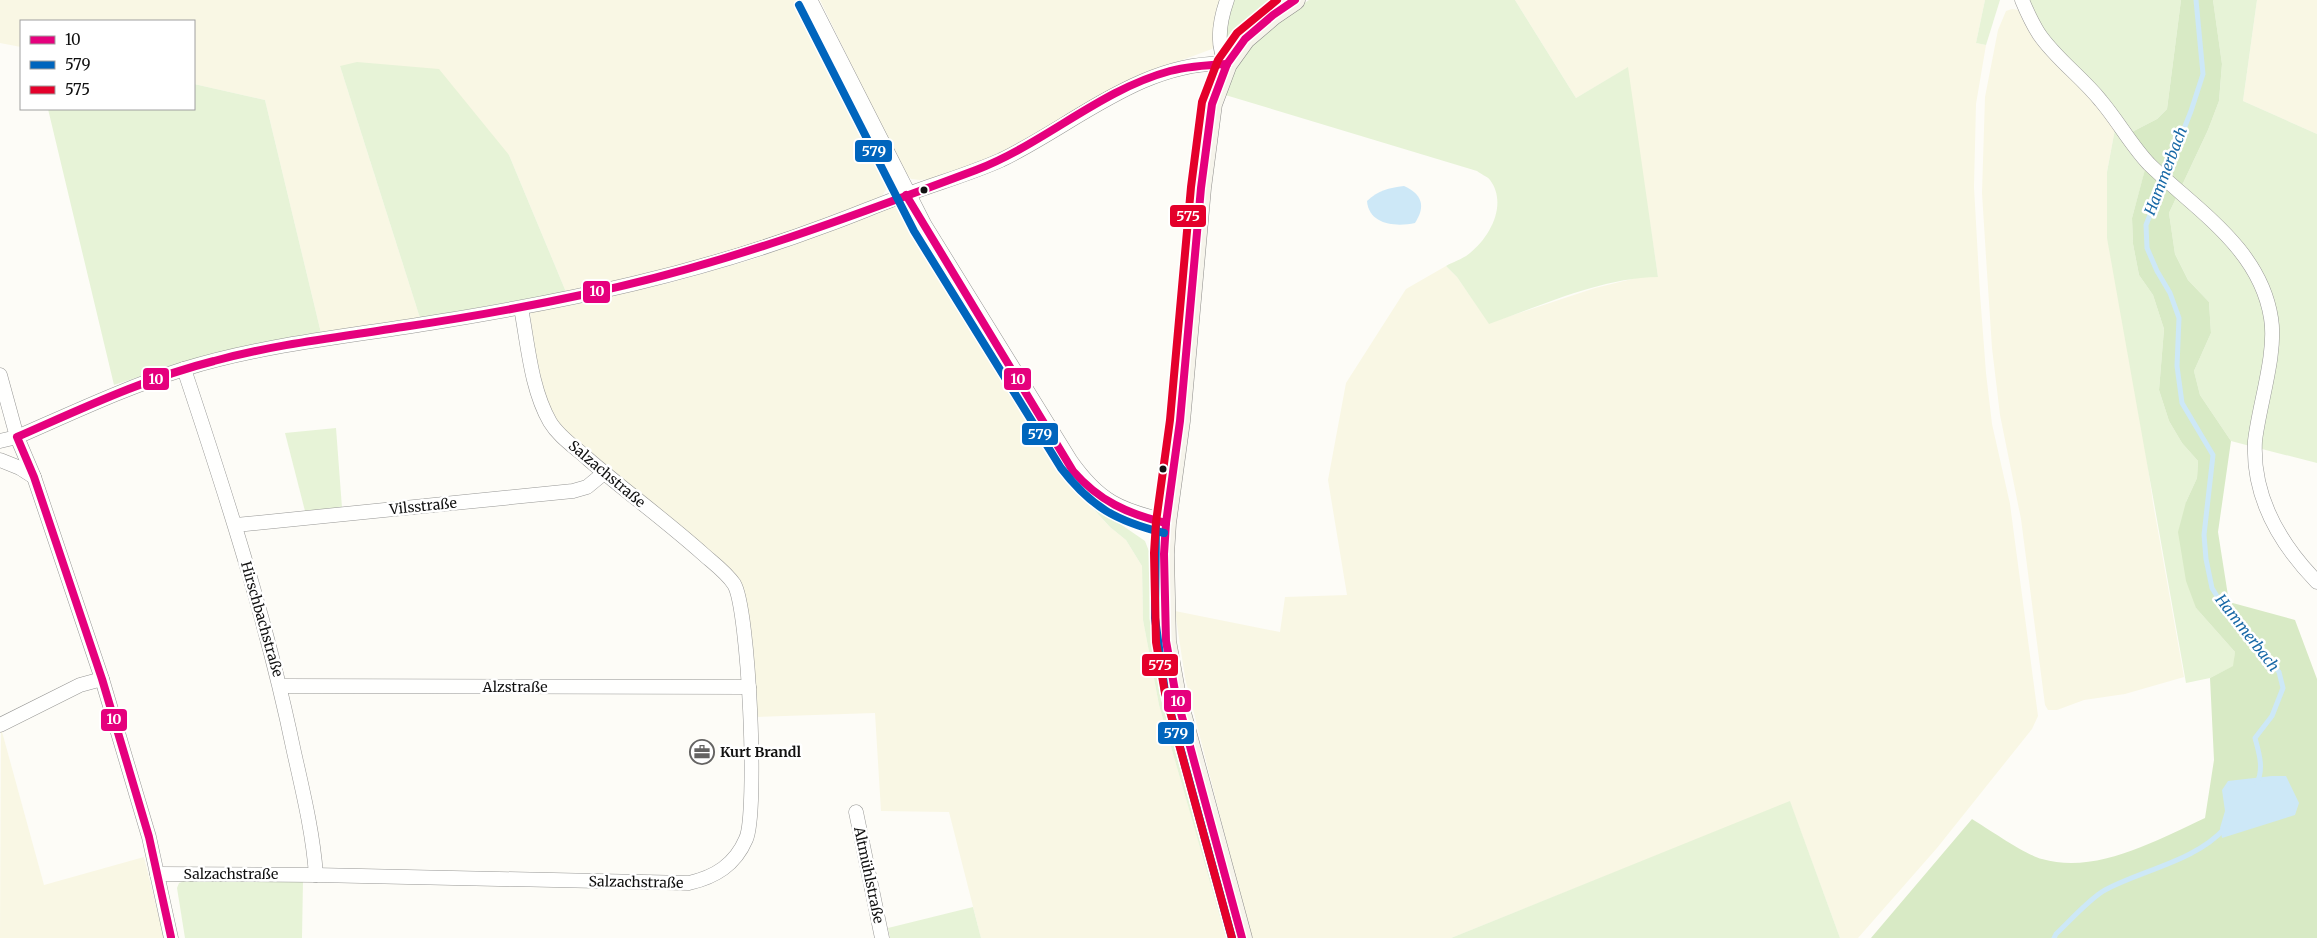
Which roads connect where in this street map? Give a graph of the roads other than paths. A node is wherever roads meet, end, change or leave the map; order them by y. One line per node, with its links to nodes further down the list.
1 (808, 0): 6 (street)
2 (1227, 0): 5 (street)
3 (1295, 0): 5 (main road)
4 (2022, 0): 17 (street)
5 (1228, 64): 6 (street); 15 (main road)
6 (906, 195): 7 (street); 15 (street)
7 (521, 308): 8 (street); 13 (street, Salzachstraße)
8 (184, 369): 10 (street); 16 (street, Hirschbachstraße)
9 (0, 375): 10 (street)
10 (17, 437): 11 (street); 14 (street)
11 (0, 441)
12 (0, 460): 14 (street)
13 (604, 472): 16 (street, Vilsstraße); 20 (street, Salzachstraße)
14 (34, 477): 18 (street)
15 (1166, 523): 27 (main road)
16 (236, 525): 19 (street, Hirschbachstraße)
17 (2317, 582)
18 (102, 679): 21 (street); 23 (street)
19 (280, 686): 20 (street, Alzstraße); 24 (street, Hirschbachstraße)
20 (749, 687): 24 (street, Salzachstraße)
21 (0, 725)
22 (856, 812): 26 (street, Altmühlstraße)
23 (157, 874): 24 (street, Salzachstraße); 25 (street)
24 (316, 875)
25 (171, 938)
26 (882, 938)
27 (1242, 938)

